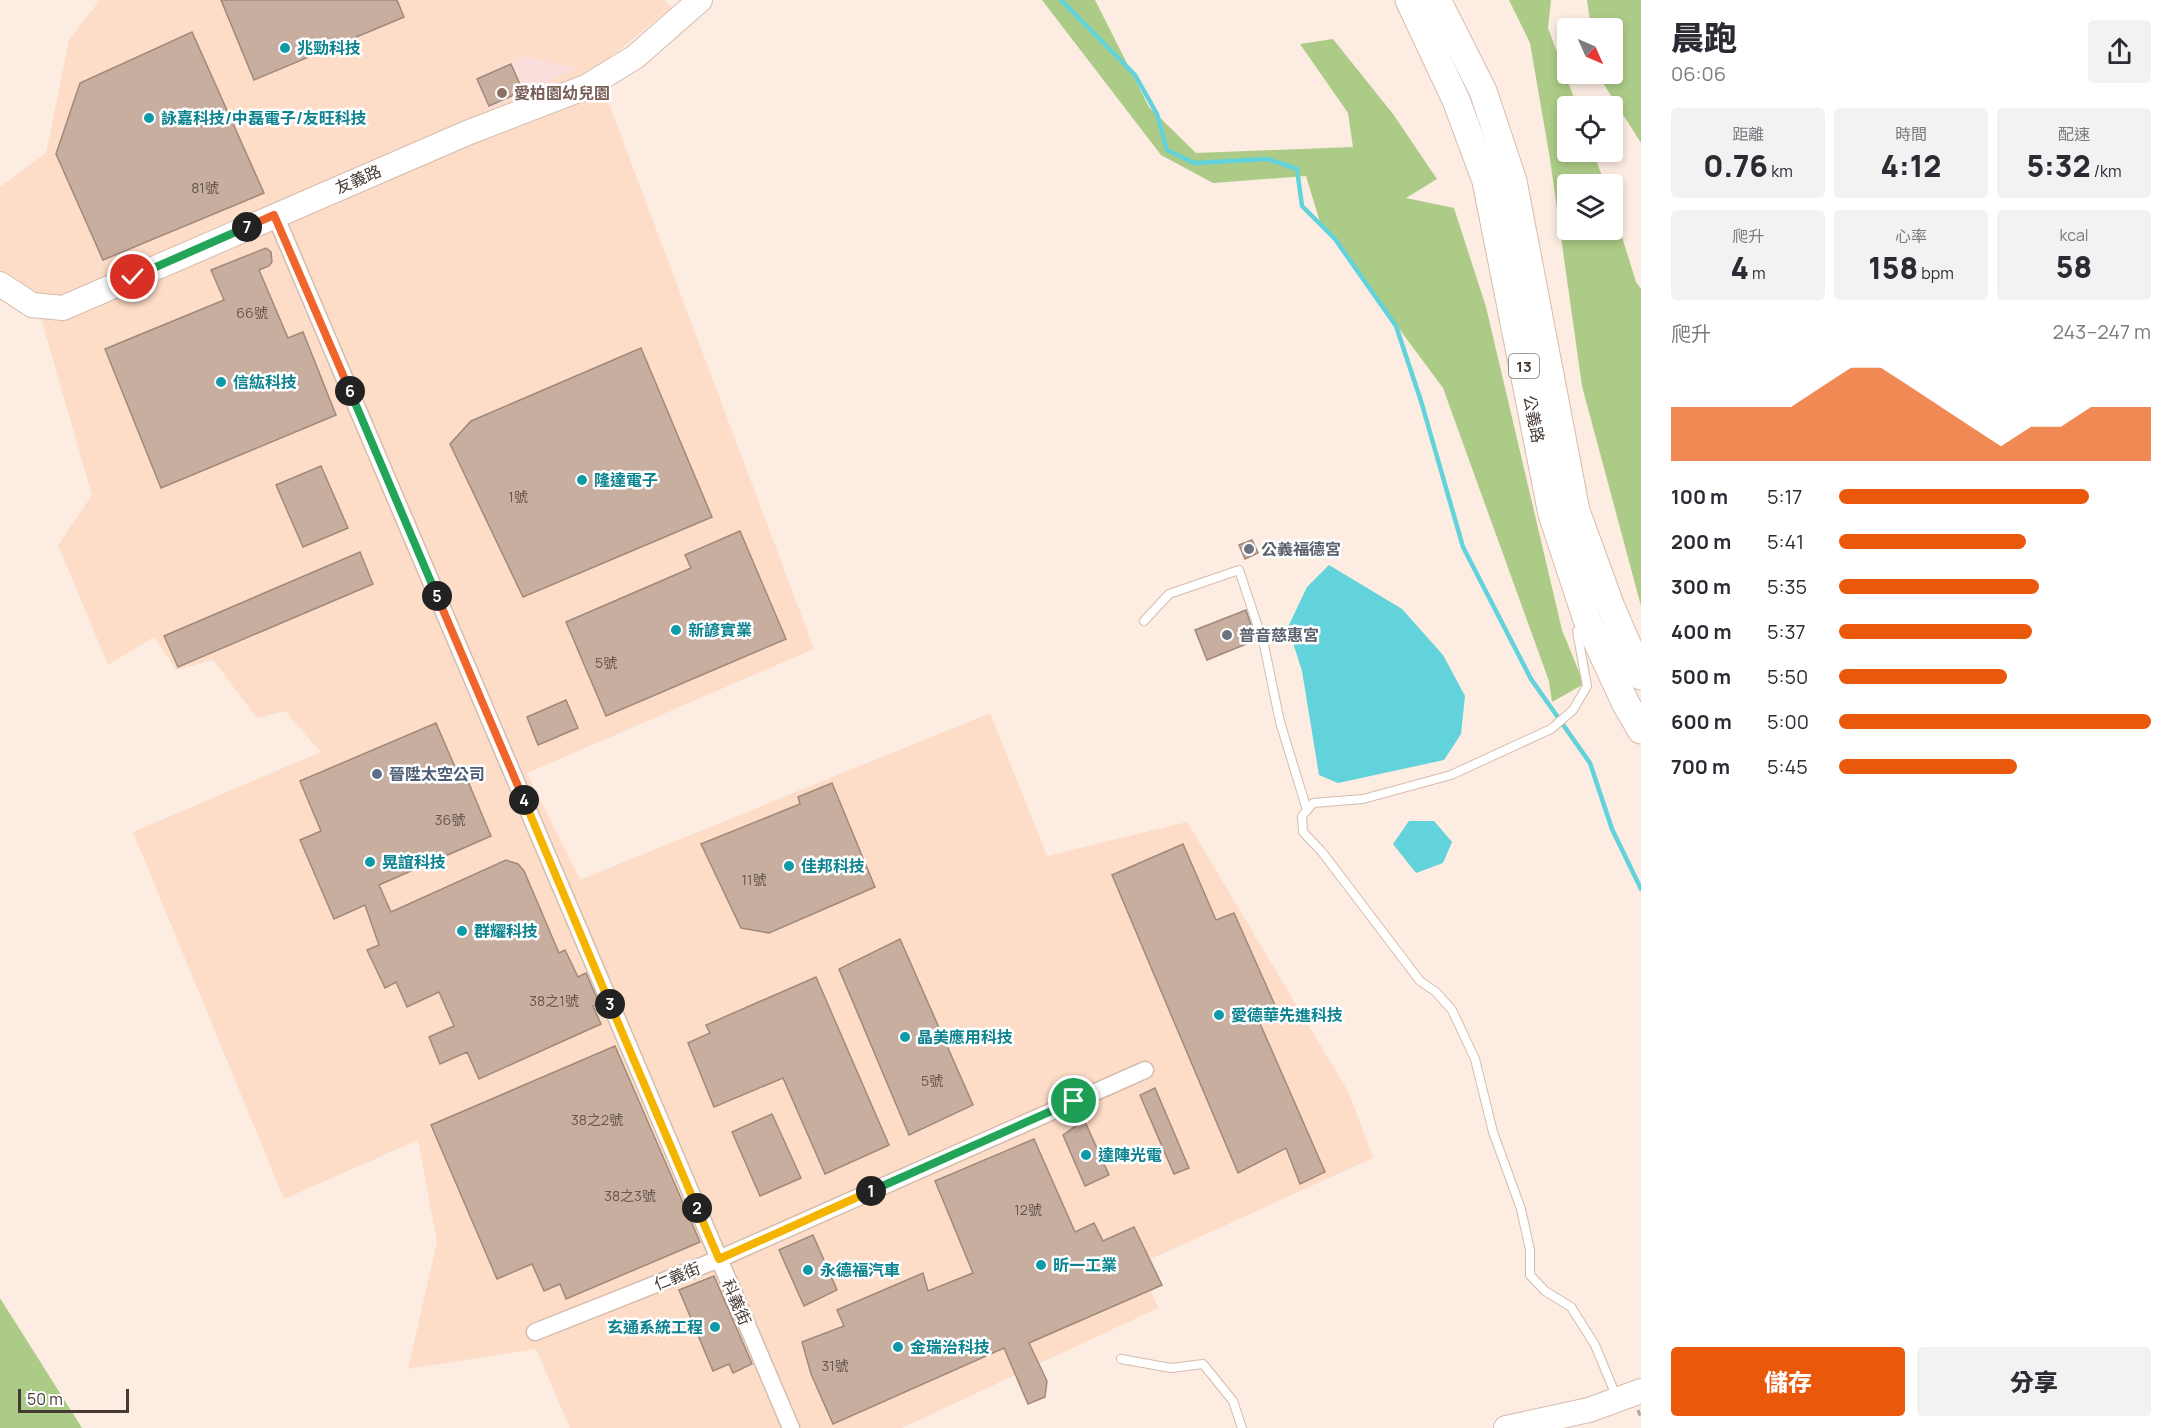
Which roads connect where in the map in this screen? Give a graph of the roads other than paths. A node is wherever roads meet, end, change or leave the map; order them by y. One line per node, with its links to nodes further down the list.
1 (700, 0): 6 (street, 友義路)
2 (1408, 0): 4 (main road, 公義路 / 13)
3 (1437, 0): 5 (main road, 公義路 / 13)
4 (1486, 181): 5 (main road); 8 (main road, 公義路 / 13)
5 (1513, 181): 8 (main road, 公義路 / 13)
6 (274, 215): 7 (street, 友義路); 14 (street, 科義街)
7 (0, 284)
8 (1599, 614): 10 (main road, 公義路 / 13); 11 (main road, 公義路 / 13); 12 (lane)
9 (1144, 621): 12 (lane)
10 (1641, 676)
11 (1641, 730)
12 (1307, 810): 18 (lane)
13 (1145, 1070): 14 (street, 仁義街)
14 (719, 1259): 15 (street, 仁義街); 19 (street, 科義街)
15 (535, 1332)
16 (1121, 1359): 20 (lane)
17 (1641, 1391): 18 (street)
18 (1618, 1400): 21 (street)
19 (791, 1428)
20 (1242, 1428)
21 (1506, 1428)

